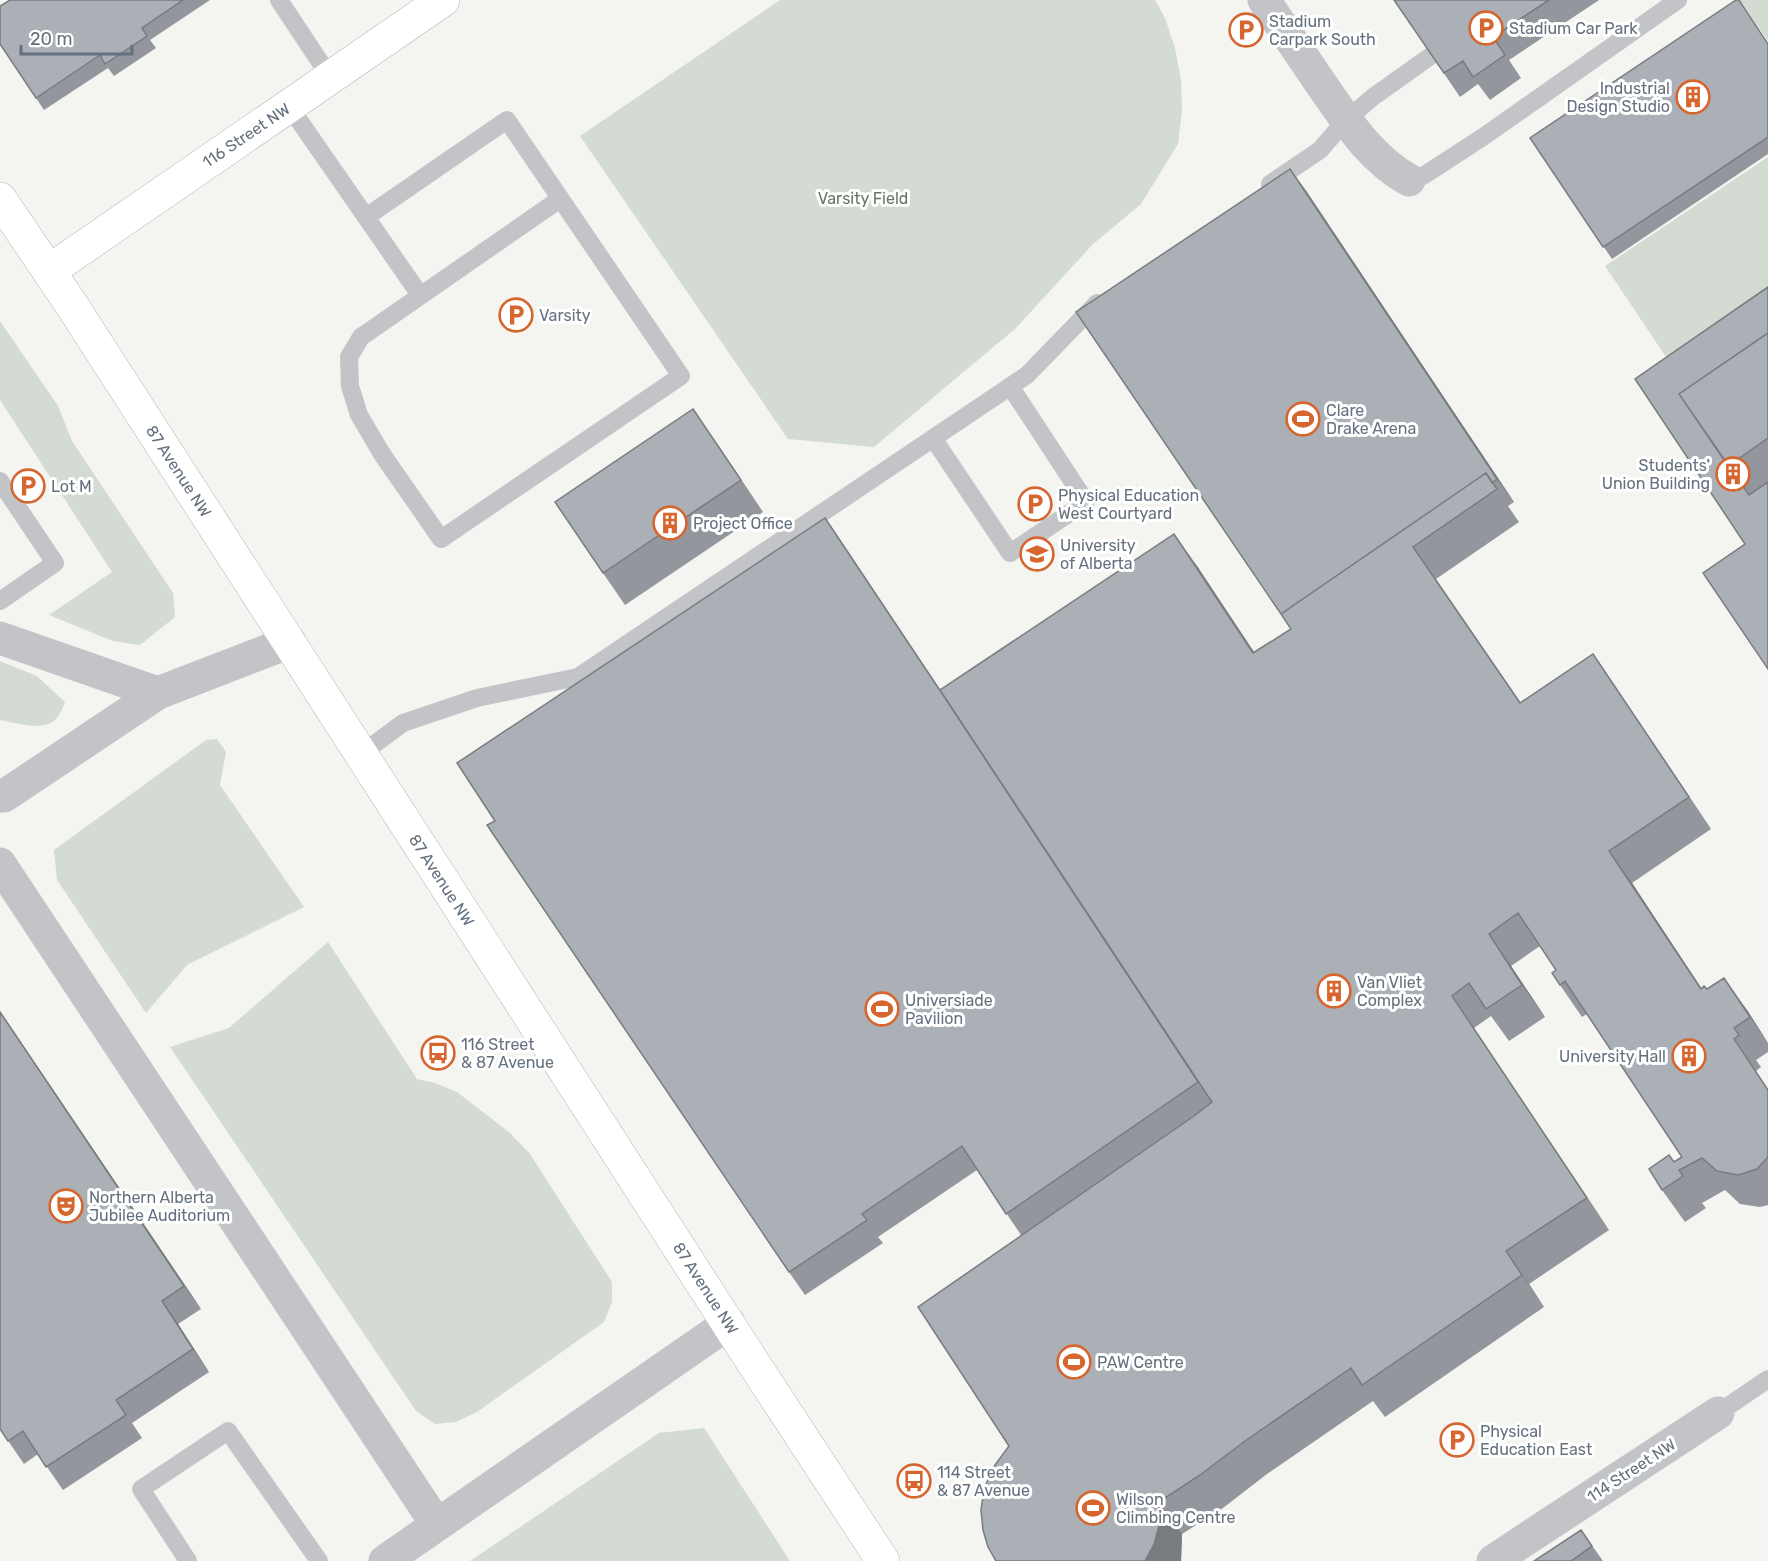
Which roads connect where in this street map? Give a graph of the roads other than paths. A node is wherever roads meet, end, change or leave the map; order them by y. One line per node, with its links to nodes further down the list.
1 (279, 0): 6 (lane)
2 (443, 0): 6 (main road, 116 Street NW)
3 (1264, 0): 8 (street)
4 (1678, 0): 9 (lane)
5 (1432, 55): 8 (lane)
6 (330, 78): 7 (main road, 116 Street NW)
7 (289, 106): 13 (lane); 14 (main road, 116 Street NW)
8 (1346, 120): 9 (street); 10 (lane)
9 (1409, 180)
10 (1253, 196)
11 (0, 199): 14 (main road, 87 Avenue NW)
12 (560, 199): 13 (lane); 16 (lane); 16 (lane)
13 (366, 217): 16 (lane)
14 (49, 271): 22 (main road, 87 Avenue NW)
15 (1109, 293): 17 (lane)
16 (420, 294)
17 (1010, 386): 18 (lane); 18 (lane)
18 (933, 438): 24 (lane)
19 (0, 481): 20 (lane)
20 (0, 602)
21 (0, 638): 23 (street)
22 (290, 642): 23 (street); 24 (main road, 87 Avenue NW)
23 (158, 693): 25 (street)
24 (361, 754): 27 (main road, 87 Avenue NW)
25 (0, 796)
26 (0, 864): 30 (street)
27 (729, 1323): 30 (street); 34 (main road, 87 Avenue NW)
28 (1768, 1379): 29 (lane, 114 Street NW)
29 (1718, 1413): 35 (street, 114 Street NW)
30 (437, 1525): 33 (street)
31 (188, 1561): 32 (lane)
32 (319, 1561)
33 (385, 1561)
34 (883, 1561)
35 (1493, 1561)

